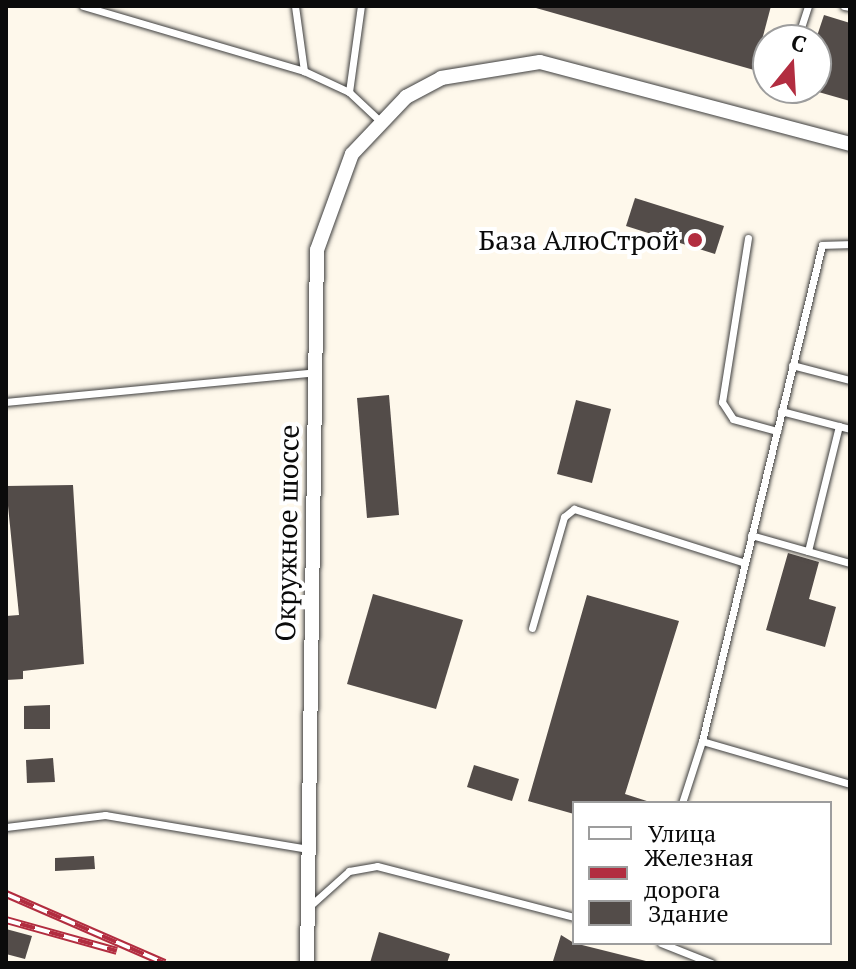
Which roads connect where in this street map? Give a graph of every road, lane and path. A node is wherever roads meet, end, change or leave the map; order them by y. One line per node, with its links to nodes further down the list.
1 (83, 6): 4 (lane)
2 (295, 6): 4 (lane)
3 (361, 6): 5 (lane)
4 (304, 71): 5 (lane)
5 (349, 92): 6 (lane)
6 (380, 121): 7 (street, Окружное шоссе); 11 (street, Окружное шоссе)
7 (850, 144)
8 (748, 238): 17 (lane)
9 (850, 244): 10 (lane)
10 (792, 365): 12 (lane); 14 (lane)
11 (315, 372): 13 (lane); 27 (street, Окружное шоссе)
12 (850, 380)
13 (6, 402)
14 (781, 411): 15 (lane); 17 (lane)
15 (839, 426): 16 (lane); 19 (lane)
16 (850, 429)
17 (777, 431): 18 (lane)
18 (751, 535): 19 (lane); 20 (lane)
19 (808, 551): 21 (lane)
20 (745, 563): 22 (lane); 23 (lane)
21 (850, 563)
22 (532, 628)
23 (702, 741): 24 (lane); 25 (lane)
24 (850, 784)
25 (683, 801)
26 (6, 827): 27 (lane)
27 (310, 850): 28 (street, Окружное шоссе)
28 (310, 906): 29 (lane); 31 (street, Окружное шоссе)
29 (572, 916)
30 (666, 945): 32 (lane)
31 (307, 963)
32 (711, 963)

